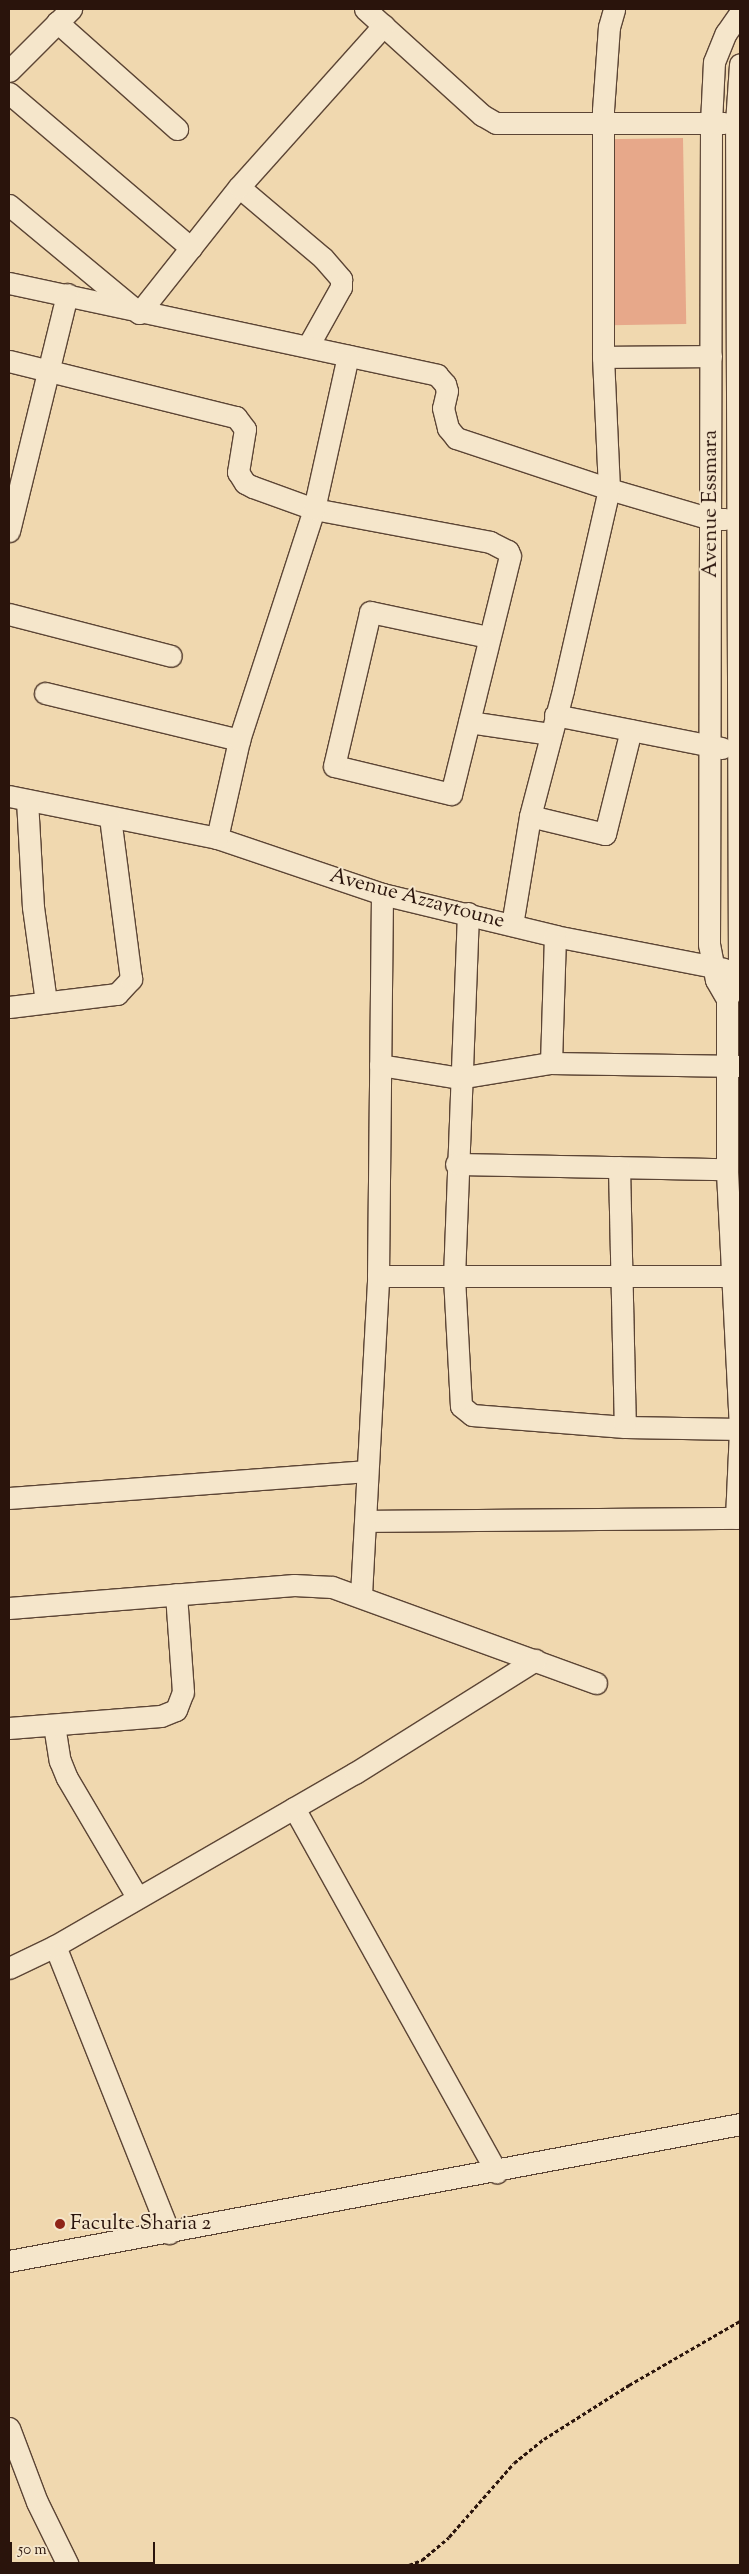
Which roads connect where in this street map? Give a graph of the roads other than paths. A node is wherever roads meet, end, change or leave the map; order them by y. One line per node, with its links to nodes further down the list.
1 (366, 9): 5 (street)
2 (614, 9): 9 (street)
3 (740, 12): 10 (street, Avenue Essmara)
4 (64, 15): 7 (street); 12 (street)
5 (384, 25): 9 (street); 13 (street)
6 (740, 64): 11 (street, Avenue Essmara)
7 (9, 71)
8 (9, 93): 16 (street)
9 (603, 123): 10 (street); 24 (street)
10 (711, 123): 11 (street); 23 (street, Avenue Essmara)
11 (736, 123): 14 (street, Avenue Essmara)
12 (177, 129)
13 (239, 187): 16 (street); 21 (street)
14 (739, 190): 19 (street, Avenue Essmara)
15 (9, 205): 20 (street)
16 (191, 248): 20 (street)
17 (9, 283): 18 (street)
18 (67, 294): 20 (street); 26 (street)
19 (739, 303): 27 (street, Avenue Essmara)
20 (138, 313): 21 (street)
21 (308, 346): 22 (street)
22 (348, 356): 28 (street); 29 (street)
23 (711, 356): 24 (street); 30 (street, Avenue Essmara)
24 (603, 357): 28 (street)
25 (9, 361): 26 (street)
26 (49, 373): 29 (street); 32 (street)
27 (740, 410): 31 (street, Avenue Essmara)
28 (609, 489): 30 (street); 39 (street)
29 (314, 509): 34 (street); 41 (street)
30 (711, 519): 31 (street); 42 (street, Avenue Essmara)
31 (740, 519): 35 (street, Avenue Essmara)
32 (9, 531)
33 (9, 614): 36 (street)
34 (488, 637): 38 (street); 38 (street)
35 (740, 641): 43 (street, Avenue Essmara)
36 (171, 656)
37 (46, 693): 41 (street)
38 (468, 722): 39 (street)
39 (552, 725): 40 (street); 45 (street)
40 (632, 730): 42 (street); 45 (street)
41 (239, 740): 47 (street)
42 (710, 746): 43 (street); 53 (street, Avenue Essmara)
43 (738, 751): 48 (street, Avenue Essmara)
44 (18, 798): 46 (street, Avenue Azzaytoune); 56 (street)
45 (530, 816): 51 (street)
46 (110, 817): 47 (street, Avenue Azzaytoune); 56 (street)
47 (217, 838): 49 (street, Avenue Azzaytoune)
48 (739, 855): 54 (street, Avenue Essmara)
49 (382, 894): 50 (street, Avenue Azzaytoune); 59 (street)
50 (468, 912): 51 (street, Avenue Azzaytoune); 61 (street)
51 (512, 925): 52 (street, Avenue Azzaytoune)
52 (555, 936): 53 (street, Avenue Azzaytoune); 58 (street)
53 (712, 967): 54 (street, Avenue Azzaytoune); 55 (street, Avenue Essmara)
54 (739, 971): 55 (street, Avenue Essmara)
55 (727, 999): 60 (street, Avenue Essmara)
56 (46, 1002): 57 (street)
57 (9, 1007)
58 (551, 1063): 60 (street); 61 (street)
59 (380, 1065): 61 (street); 65 (street)
60 (734, 1066): 64 (street, Avenue Essmara)
61 (459, 1078): 62 (street)
62 (456, 1164): 63 (street); 67 (street)
63 (619, 1167): 64 (street); 68 (street)
64 (726, 1169): 66 (street, Avenue Essmara)
65 (378, 1276): 67 (street); 71 (street)
66 (736, 1276): 68 (street); 70 (street, Avenue Essmara)
67 (454, 1277): 68 (street); 69 (street)
68 (621, 1278): 69 (street)
69 (625, 1427): 70 (street)
70 (740, 1429): 73 (street, Avenue Essmara)
71 (368, 1471): 72 (street); 74 (street)
72 (9, 1498)
73 (738, 1518): 74 (street)
74 (366, 1521): 76 (street)
75 (176, 1594): 76 (street); 77 (street); 80 (street)
76 (361, 1595): 78 (street)
77 (9, 1608)
78 (536, 1660): 79 (street); 82 (street)
79 (596, 1683)
80 (54, 1724): 81 (street); 83 (street)
81 (9, 1728)
82 (294, 1808): 83 (street); 87 (street)
83 (136, 1897): 84 (street)
84 (55, 1946): 85 (street); 88 (street)
85 (9, 1968)
86 (740, 2124): 87 (street)
87 (497, 2172): 88 (street)
88 (169, 2232): 89 (street)
89 (9, 2261)
90 (9, 2428): 91 (street)
91 (68, 2565)

